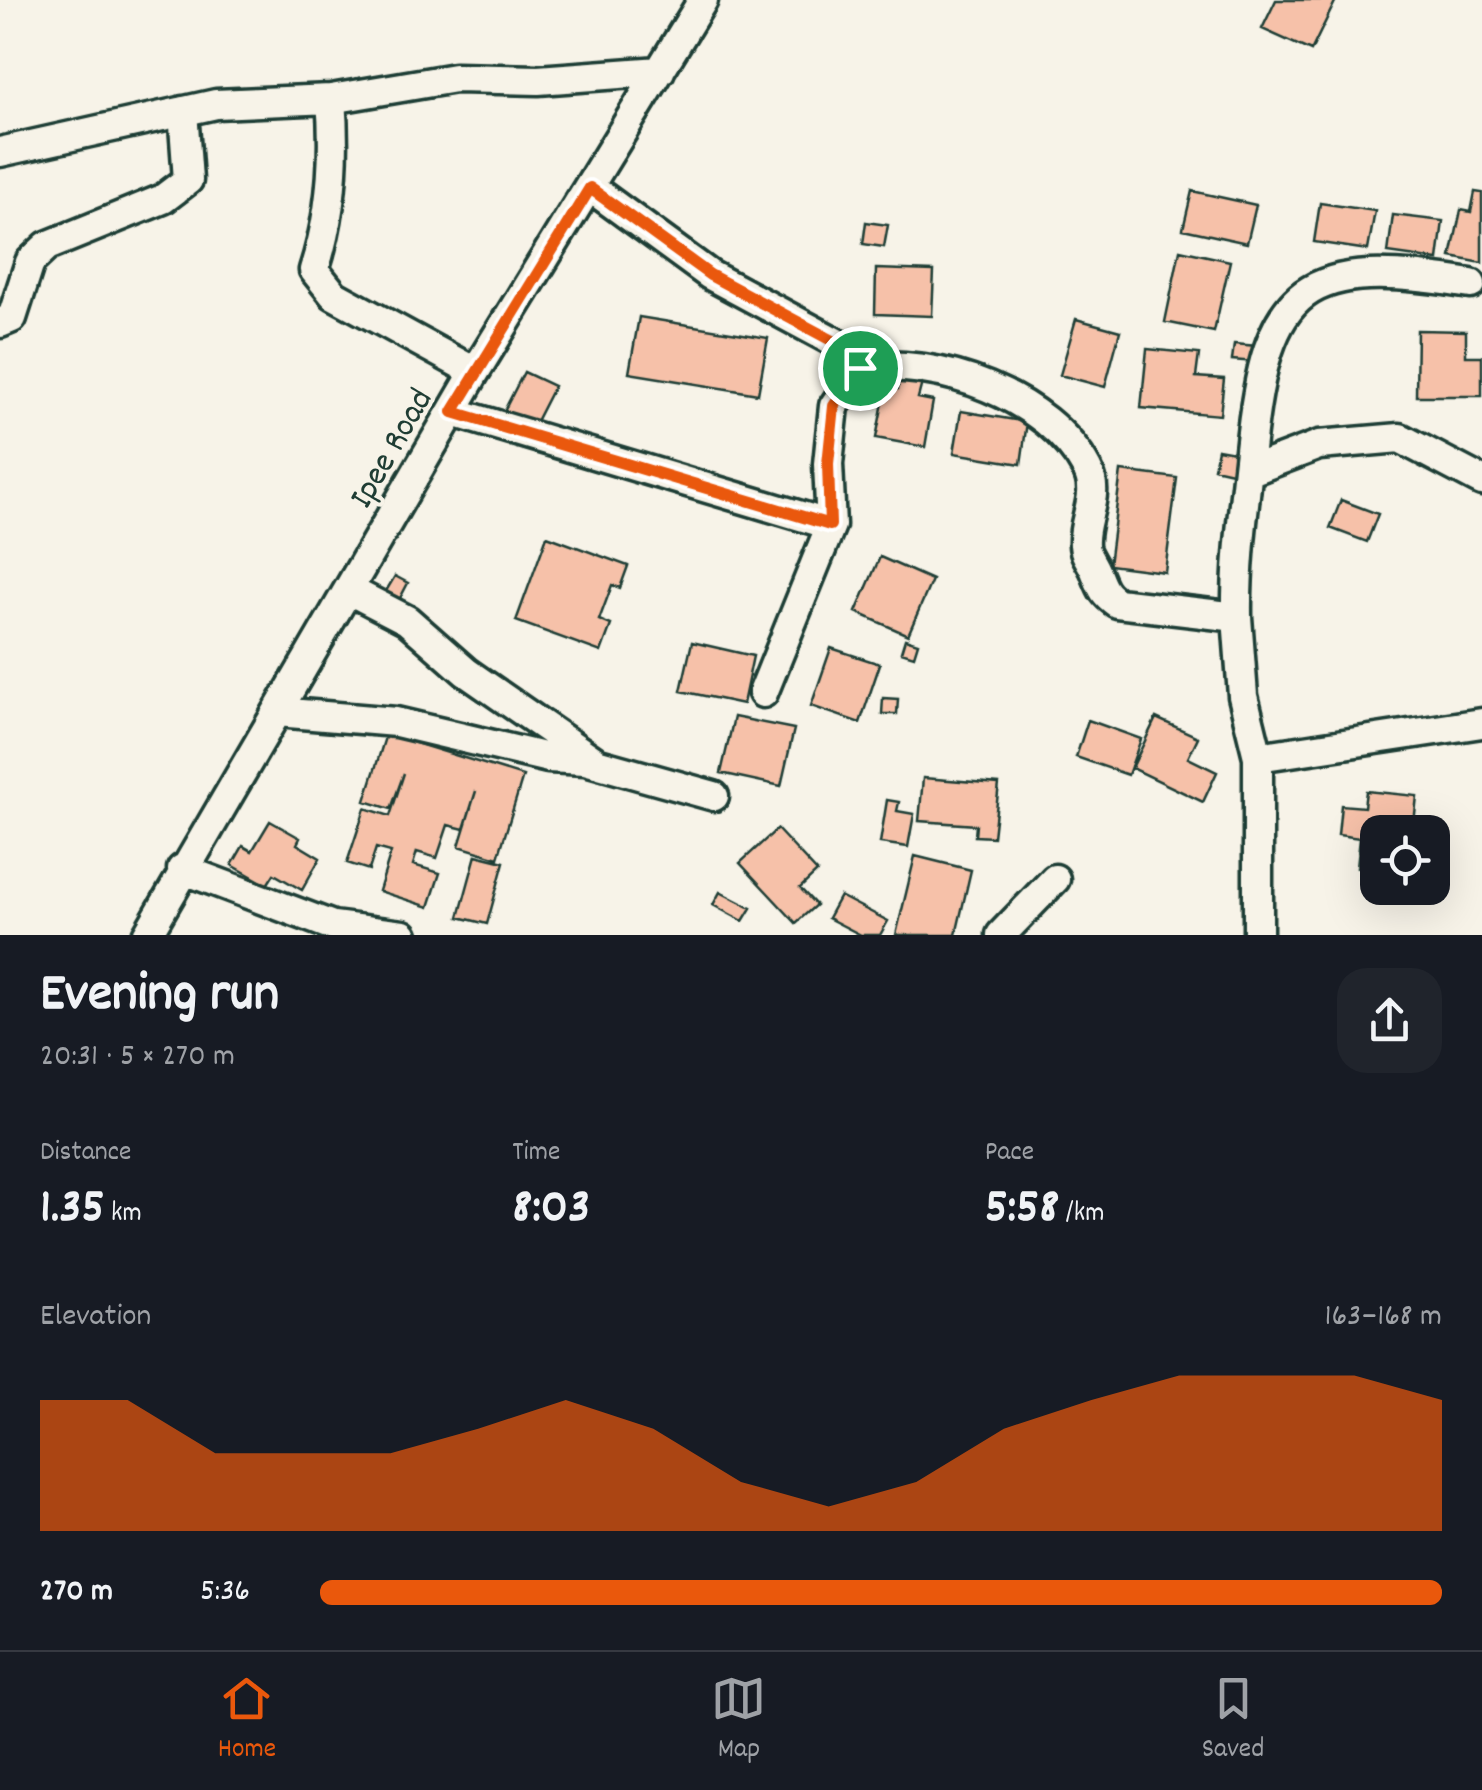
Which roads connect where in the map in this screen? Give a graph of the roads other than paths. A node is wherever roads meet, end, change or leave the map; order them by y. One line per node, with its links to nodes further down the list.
1 (703, 0): 2 (street, Ipee Road)
2 (660, 71): 3 (street); 6 (street, Ipee Road)
3 (331, 99): 4 (street); 10 (street)
4 (183, 111): 5 (street); 8 (street)
5 (0, 152)
6 (590, 188): 9 (street); 10 (street, Ipee Road)
7 (1470, 284): 12 (street)
8 (0, 323)
9 (860, 368): 14 (street); 16 (street)
10 (475, 372): 11 (street, Ipee Road)
11 (453, 412): 14 (street); 15 (street, Ipee Road)
12 (1248, 472): 13 (street); 16 (street)
13 (1482, 481)
14 (830, 525): 17 (street)
15 (349, 590): 18 (street, Ipee Road); 21 (street)
16 (1237, 617): 20 (street)
17 (763, 693)
18 (277, 712): 21 (street); 23 (street, Ipee Road)
19 (1482, 723): 20 (street)
20 (1258, 758): 28 (street)
21 (597, 763): 22 (street)
22 (714, 796)
23 (182, 870): 25 (street, Ipee Road); 26 (street)
24 (1055, 879): 27 (street)
25 (147, 935)
26 (402, 935)
27 (1002, 935)
28 (1258, 935)

